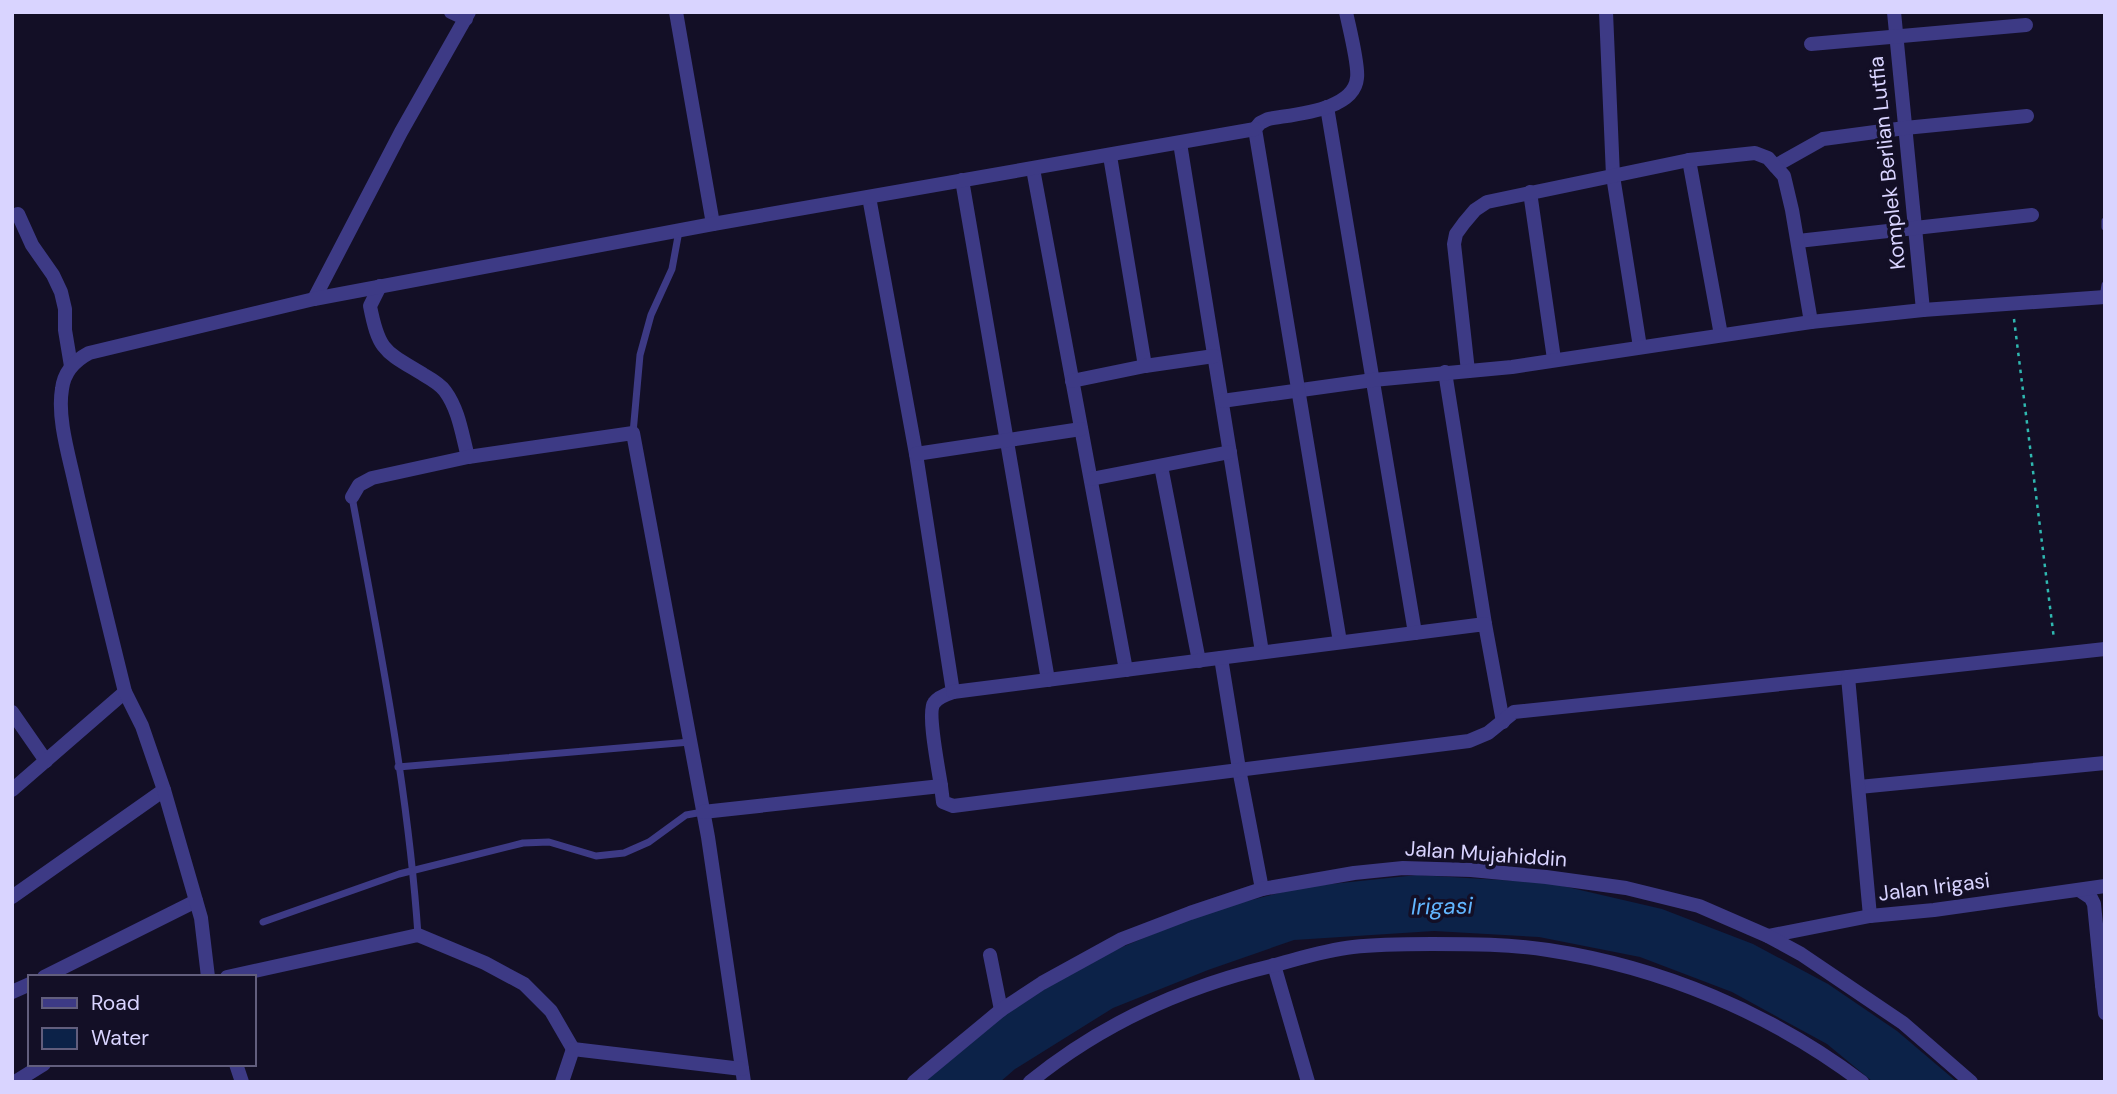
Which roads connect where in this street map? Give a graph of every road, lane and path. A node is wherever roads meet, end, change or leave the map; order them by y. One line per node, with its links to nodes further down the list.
1 (451, 12): 6 (street)
2 (677, 12): 26 (street)
3 (1346, 12): 10 (street)
4 (1605, 12): 19 (street)
5 (1894, 12): 8 (street, Komplek Berlian Lutfia)
6 (468, 16): 33 (street)
7 (2026, 25): 8 (street)
8 (1896, 36): 9 (street); 12 (street, Komplek Berlian Lutfia)
9 (1811, 44)
10 (1327, 107): 13 (street); 45 (street)
11 (2026, 116): 12 (street)
12 (1905, 128): 17 (street); 28 (street, Komplek Berlian Lutfia)
13 (1255, 130): 14 (street); 47 (street)
14 (1180, 143): 15 (street); 39 (street)
15 (1110, 156): 18 (street); 42 (street)
16 (1689, 160): 17 (street); 19 (street); 37 (street)
17 (1775, 166): 30 (street)
18 (1033, 169): 20 (street); 46 (street)
19 (1613, 176): 21 (street); 38 (street)
20 (962, 180): 22 (street); 51 (street)
21 (1530, 192): 40 (street); 43 (street)
22 (869, 197): 26 (street); 53 (street)
23 (18, 214): 41 (street)
24 (2032, 215): 28 (street)
25 (2105, 221): 27 (lane)
26 (713, 224): 29 (street)
27 (2105, 227)
28 (1914, 228): 30 (street); 35 (street, Komplek Berlian Lutfia)
29 (680, 230): 31 (street); 50 (lane)
30 (1798, 240): 36 (street)
31 (380, 286): 33 (street); 54 (street)
32 (2104, 293): 34 (street)
33 (314, 299): 41 (street)
34 (2012, 302): 35 (street); 63 (path)
35 (1923, 310): 36 (street)
36 (1811, 322): 37 (street)
37 (1721, 335): 38 (street)
38 (1640, 347): 40 (street)
39 (1214, 356): 42 (street); 48 (street)
40 (1554, 359): 43 (street)
41 (71, 366): 70 (street)
42 (1145, 366): 46 (street)
43 (1468, 371): 44 (street)
44 (1445, 372): 45 (street); 58 (street)
45 (1373, 380): 47 (street); 59 (street)
46 (1072, 381): 49 (street)
47 (1298, 391): 48 (street); 60 (street)
48 (1222, 401): 52 (street)
49 (1081, 429): 51 (street); 56 (street)
50 (633, 433): 54 (street); 73 (street)
51 (1007, 441): 53 (street); 68 (street)
52 (1230, 452): 55 (street); 62 (street)
53 (916, 454): 69 (street)
54 (468, 457): 57 (street)
55 (1161, 466): 56 (street); 65 (street)
56 (1091, 479): 66 (street)
57 (352, 497): 76 (lane)
58 (1485, 624): 59 (street); 72 (street)
59 (1415, 633): 60 (street)
60 (1340, 642): 62 (street)
61 (2105, 649): 63 (street)
62 (1262, 652): 64 (street)
63 (2056, 654): 67 (street)
64 (1221, 658): 65 (street); 77 (street)
65 (1199, 660): 66 (street)
66 (1126, 670): 68 (street)
67 (1848, 677): 72 (street); 79 (street)
68 (1048, 680): 69 (street)
69 (953, 691): 78 (street)
70 (125, 692): 74 (street); 81 (street)
71 (12, 712): 74 (street)
72 (1503, 722): 77 (street)
73 (690, 742): 76 (lane); 82 (street)
74 (46, 761): 80 (street)
75 (2105, 763): 79 (street)
76 (398, 767): 83 (lane)
77 (1239, 769): 78 (street); 85 (street)
78 (941, 786): 82 (street)
79 (1859, 787): 89 (street)
80 (12, 790)
81 (164, 790): 87 (street); 88 (street)
82 (703, 811): 83 (lane); 103 (street)
83 (413, 870): 90 (lane); 91 (lane)
84 (2105, 886): 86 (street, Jalan Irigasi)
85 (1262, 888): 92 (street, Jalan Mujahiddin); 99 (street, Jalan Mujahiddin)
86 (2079, 890): 89 (street, Jalan Irigasi); 98 (street)
87 (12, 897)
88 (196, 901): 95 (street); 96 (street)
89 (1870, 916): 92 (street, Jalan Irigasi)
90 (263, 922)
91 (418, 935): 97 (street); 101 (street)
92 (1768, 936): 110 (street, Jalan Mujahiddin)
93 (990, 955): 99 (street)
94 (1274, 965): 107 (street); 108 (street); 109 (street)
95 (48, 975)
96 (208, 975)
97 (237, 975)
98 (2103, 985): 100 (street)
99 (1001, 1010): 106 (street, Jalan Mujahiddin)
100 (2105, 1013)
101 (573, 1049): 103 (street); 105 (street)
102 (41, 1066): 104 (street)
103 (743, 1075)
104 (15, 1082)
105 (562, 1082)
106 (914, 1082)
107 (1030, 1082)
108 (1308, 1082)
109 (1862, 1082)
110 (1971, 1082)

